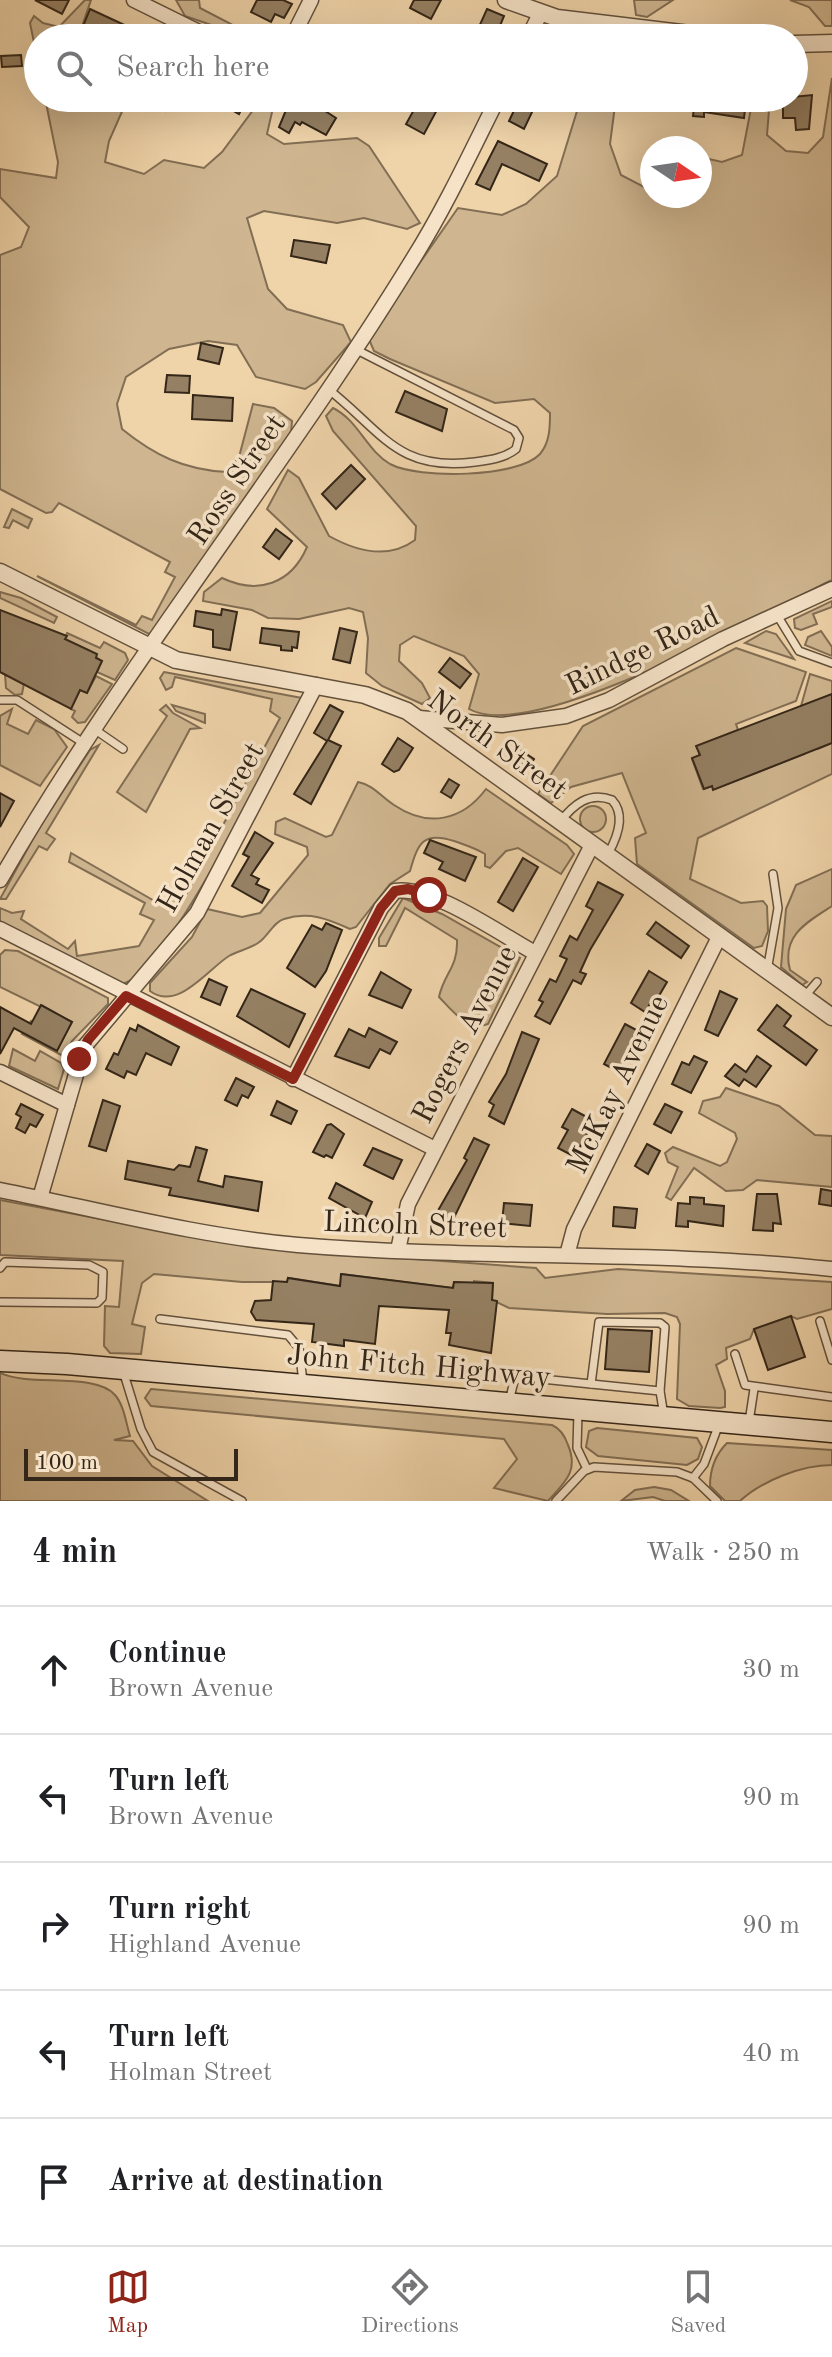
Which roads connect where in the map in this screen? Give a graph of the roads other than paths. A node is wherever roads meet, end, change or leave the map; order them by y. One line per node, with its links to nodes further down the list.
1 (134, 0): 5 (street)
2 (311, 0): 6 (street)
3 (506, 0): 4 (street)
4 (540, 14): 7 (street); 8 (street)
5 (183, 24)
6 (299, 24)
7 (535, 24)
8 (616, 24)
9 (832, 43): 10 (street)
10 (808, 44)
11 (491, 112): 12 (street, Ross Street)
12 (355, 349): 13 (street, Ross Street); 13 (lane)
13 (328, 389): 17 (street, Ross Street)
14 (0, 572): 17 (street, North Street)
15 (832, 589): 16 (street, Rindge Road)
16 (776, 613): 18 (lane); 21 (street, Rindge Road)
17 (151, 649): 19 (street, North Street); 22 (street, Ross Street)
18 (832, 663)
19 (316, 685): 21 (street, North Street); 35 (street, Holman Street)
20 (0, 700): 23 (lane)
21 (419, 718): 25 (street, North Street)
22 (94, 729): 23 (street, Ross Street); 24 (lane)
23 (85, 744): 29 (street, Ross Street)
24 (123, 749)
25 (559, 823): 26 (street, North Street); 27 (lane)
26 (591, 847): 27 (street, North Street); 32 (street, Rogers Avenue)
27 (606, 857): 31 (street, North Street)
28 (773, 874): 33 (lane)
29 (0, 880)
30 (0, 929): 35 (street)
31 (719, 937): 33 (street, North Street); 45 (street, McKay Avenue)
32 (535, 953): 39 (street); 41 (street, Rogers Avenue)
33 (767, 971): 36 (street, North Street)
34 (817, 982): 36 (lane)
35 (126, 996): 39 (street); 40 (street, Holman Street)
36 (804, 997): 37 (street, North Street)
37 (832, 1017)
38 (0, 1072): 40 (street)
39 (293, 1079): 41 (street)
40 (67, 1105): 43 (street, Holman Street)
41 (435, 1149): 44 (street, Rogers Avenue)
42 (0, 1190): 43 (street, Lincoln Street)
43 (40, 1198): 44 (street, Lincoln Street)
44 (398, 1250): 45 (street, Lincoln Street)
45 (567, 1255): 47 (street, Lincoln Street)
46 (0, 1268): 48 (lane)
47 (832, 1269)
48 (0, 1302)
49 (160, 1319): 56 (lane)
50 (820, 1321): 52 (lane)
51 (735, 1354): 57 (lane)
52 (832, 1360)
53 (0, 1361): 54 (main road, John Fitch Highway)
54 (123, 1370): 56 (main road, John Fitch Highway); 68 (lane)
55 (591, 1384): 58 (lane); 58 (lane); 60 (lane)
56 (303, 1385): 60 (main road, John Fitch Highway)
57 (754, 1389): 59 (lane); 64 (lane)
58 (660, 1391): 62 (lane)
59 (832, 1397)
60 (509, 1404): 61 (main road, John Fitch Highway)
61 (578, 1410): 62 (main road, John Fitch Highway); 66 (lane)
62 (664, 1418): 63 (main road, John Fitch Highway)
63 (719, 1424): 64 (main road, John Fitch Highway); 67 (lane)
64 (748, 1425): 65 (main road, John Fitch Highway)
65 (832, 1432)
66 (587, 1469): 67 (lane); 69 (lane)
67 (693, 1478): 70 (lane)
68 (242, 1501)
69 (556, 1501)
70 (717, 1501)

